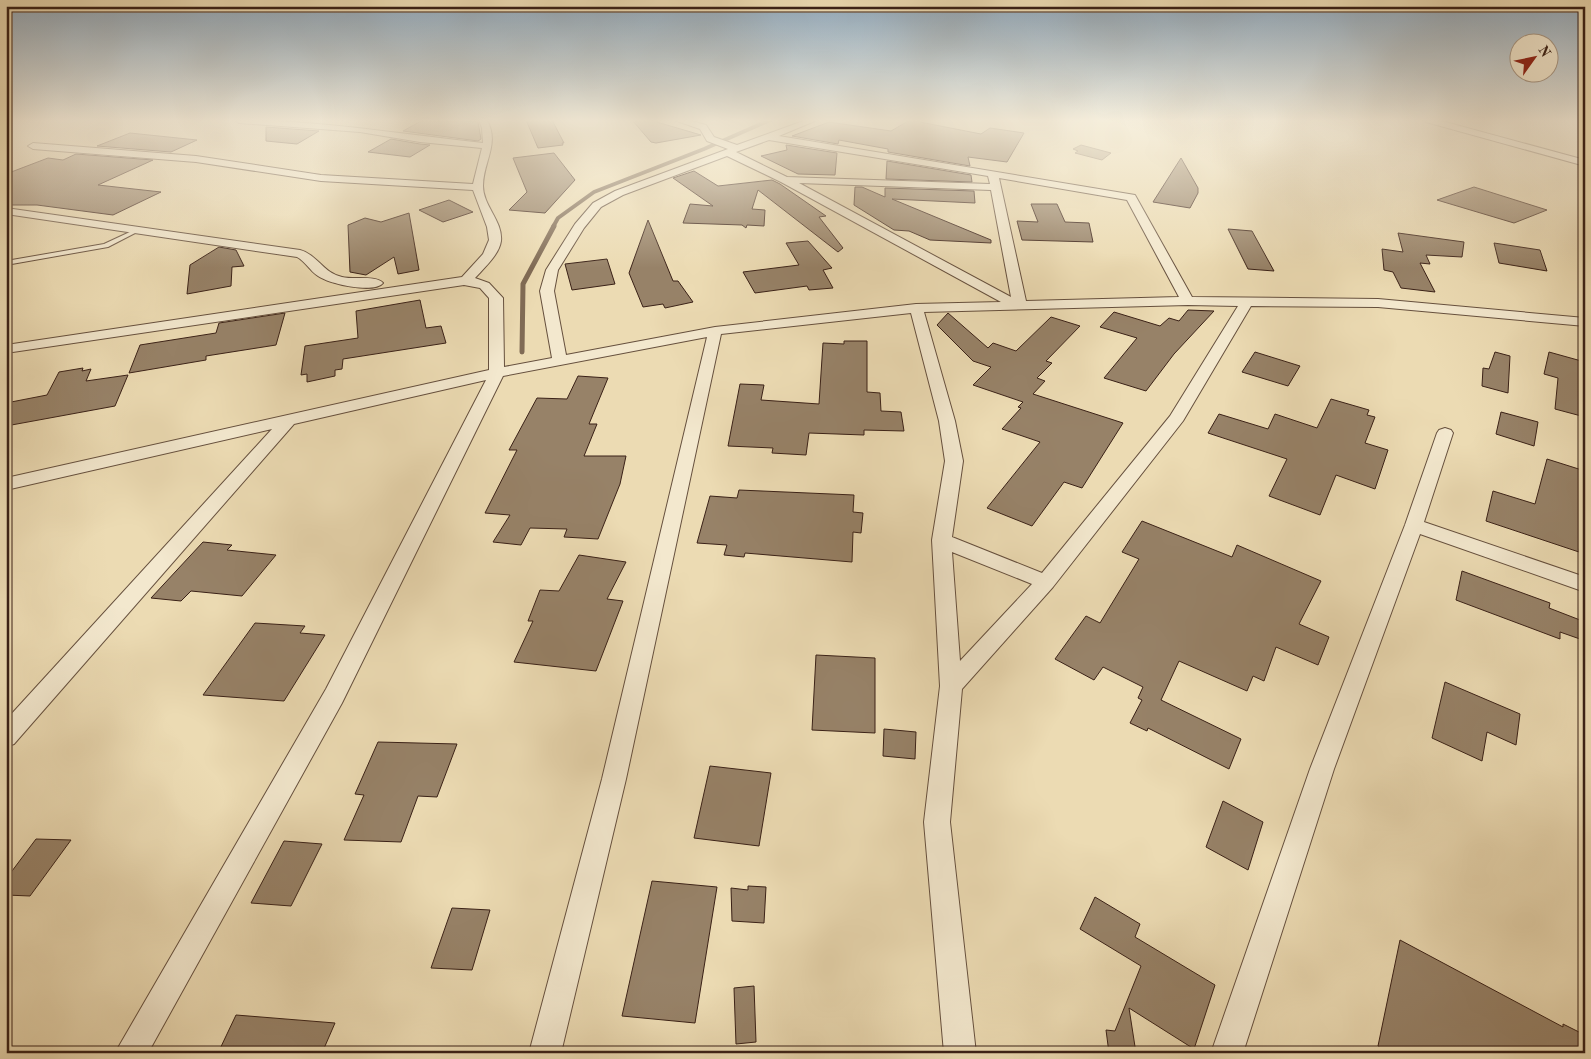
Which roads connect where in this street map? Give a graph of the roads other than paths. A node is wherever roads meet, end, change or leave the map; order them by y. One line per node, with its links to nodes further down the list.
1 (265, 169): 8 (street)
2 (482, 169): 8 (street)
3 (678, 169): 21 (street)
4 (766, 169): 6 (street)
5 (935, 169): 7 (street)
6 (785, 180): 7 (street); 16 (street)
7 (994, 181): 14 (street); 16 (street)
8 (478, 187): 12 (street)
9 (6, 211): 10 (street)
10 (134, 232): 11 (lane); 13 (street)
11 (6, 263)
12 (466, 280): 13 (street); 22 (street)
13 (439, 283): 20 (street)
14 (1188, 301): 15 (street); 16 (street)
15 (1247, 301): 18 (street); 28 (street)
16 (1020, 306): 17 (street)
17 (916, 308): 19 (street); 27 (street)
18 (1585, 322)
19 (715, 331): 21 (street); 33 (street)
20 (6, 349)
21 (560, 360): 22 (street)
22 (497, 373): 23 (street); 32 (street)
23 (289, 420): 25 (street); 31 (street)
24 (1445, 433): 26 (street)
25 (6, 484)
26 (1414, 525): 29 (street); 35 (street)
27 (942, 540): 28 (street); 30 (street)
28 (1046, 582): 30 (street)
29 (1585, 585)
30 (951, 686): 34 (street)
31 (6, 737)
32 (131, 1053)
33 (545, 1053)
34 (960, 1053)
35 (1227, 1053)

